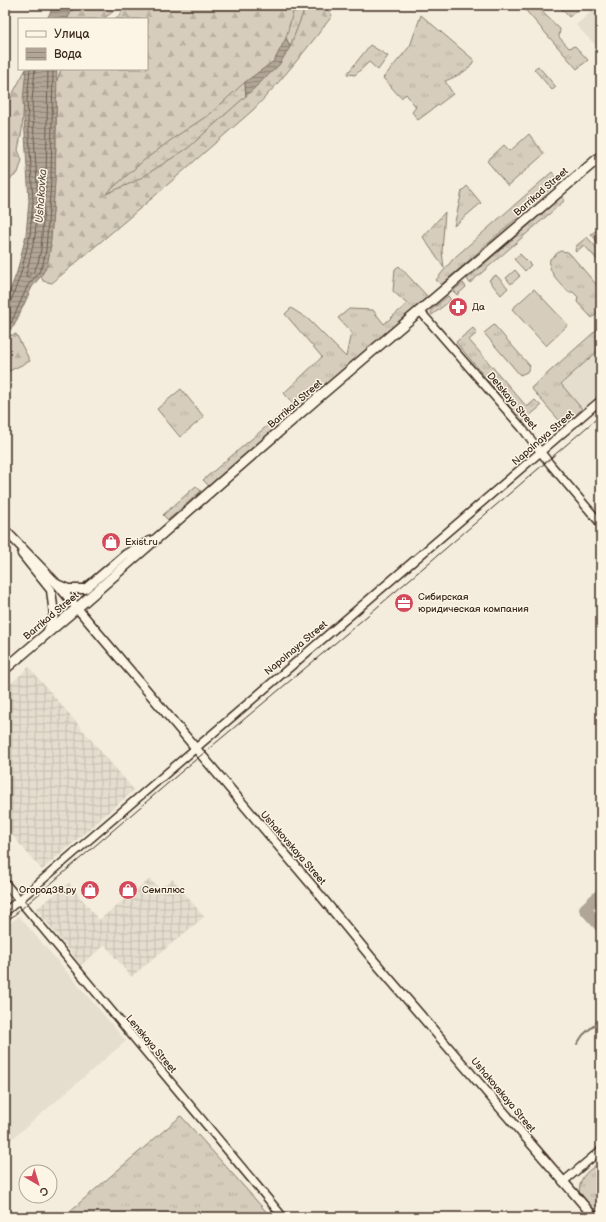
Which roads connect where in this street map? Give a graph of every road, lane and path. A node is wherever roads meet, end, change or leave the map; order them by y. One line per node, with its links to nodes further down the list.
1 (601, 156): 2 (main road, Barrikad Street)
2 (420, 311): 4 (street, Detskaya Street); 8 (main road, Barrikad Street)
3 (601, 400): 4 (street, Napolnaya Street)
4 (541, 452): 5 (street, Detskaya Street); 13 (street, Napolnaya Street)
5 (601, 524)
6 (5, 530): 9 (main road, Ushakovskaya Street)
7 (5, 533): 11 (main road)
8 (161, 534): 9 (main road); 10 (main road, Barrikad Street)
9 (58, 585): 10 (main road, Ushakovskaya Street)
10 (77, 608): 11 (main road, Barrikad Street); 13 (main road, Ushakovskaya Street)
11 (47, 633): 12 (main road, Barrikad Street)
12 (5, 669)
13 (195, 748): 15 (street, Napolnaya Street); 18 (main road, Ushakovskaya Street)
14 (5, 883): 15 (street, Lenskaya Street)
15 (19, 899): 16 (street, Napolnaya Street); 19 (street, Lenskaya Street)
16 (5, 912)
17 (601, 1150): 18 (street)
18 (563, 1182): 20 (main road, Ushakovskaya Street)
19 (283, 1217)
20 (594, 1217)

